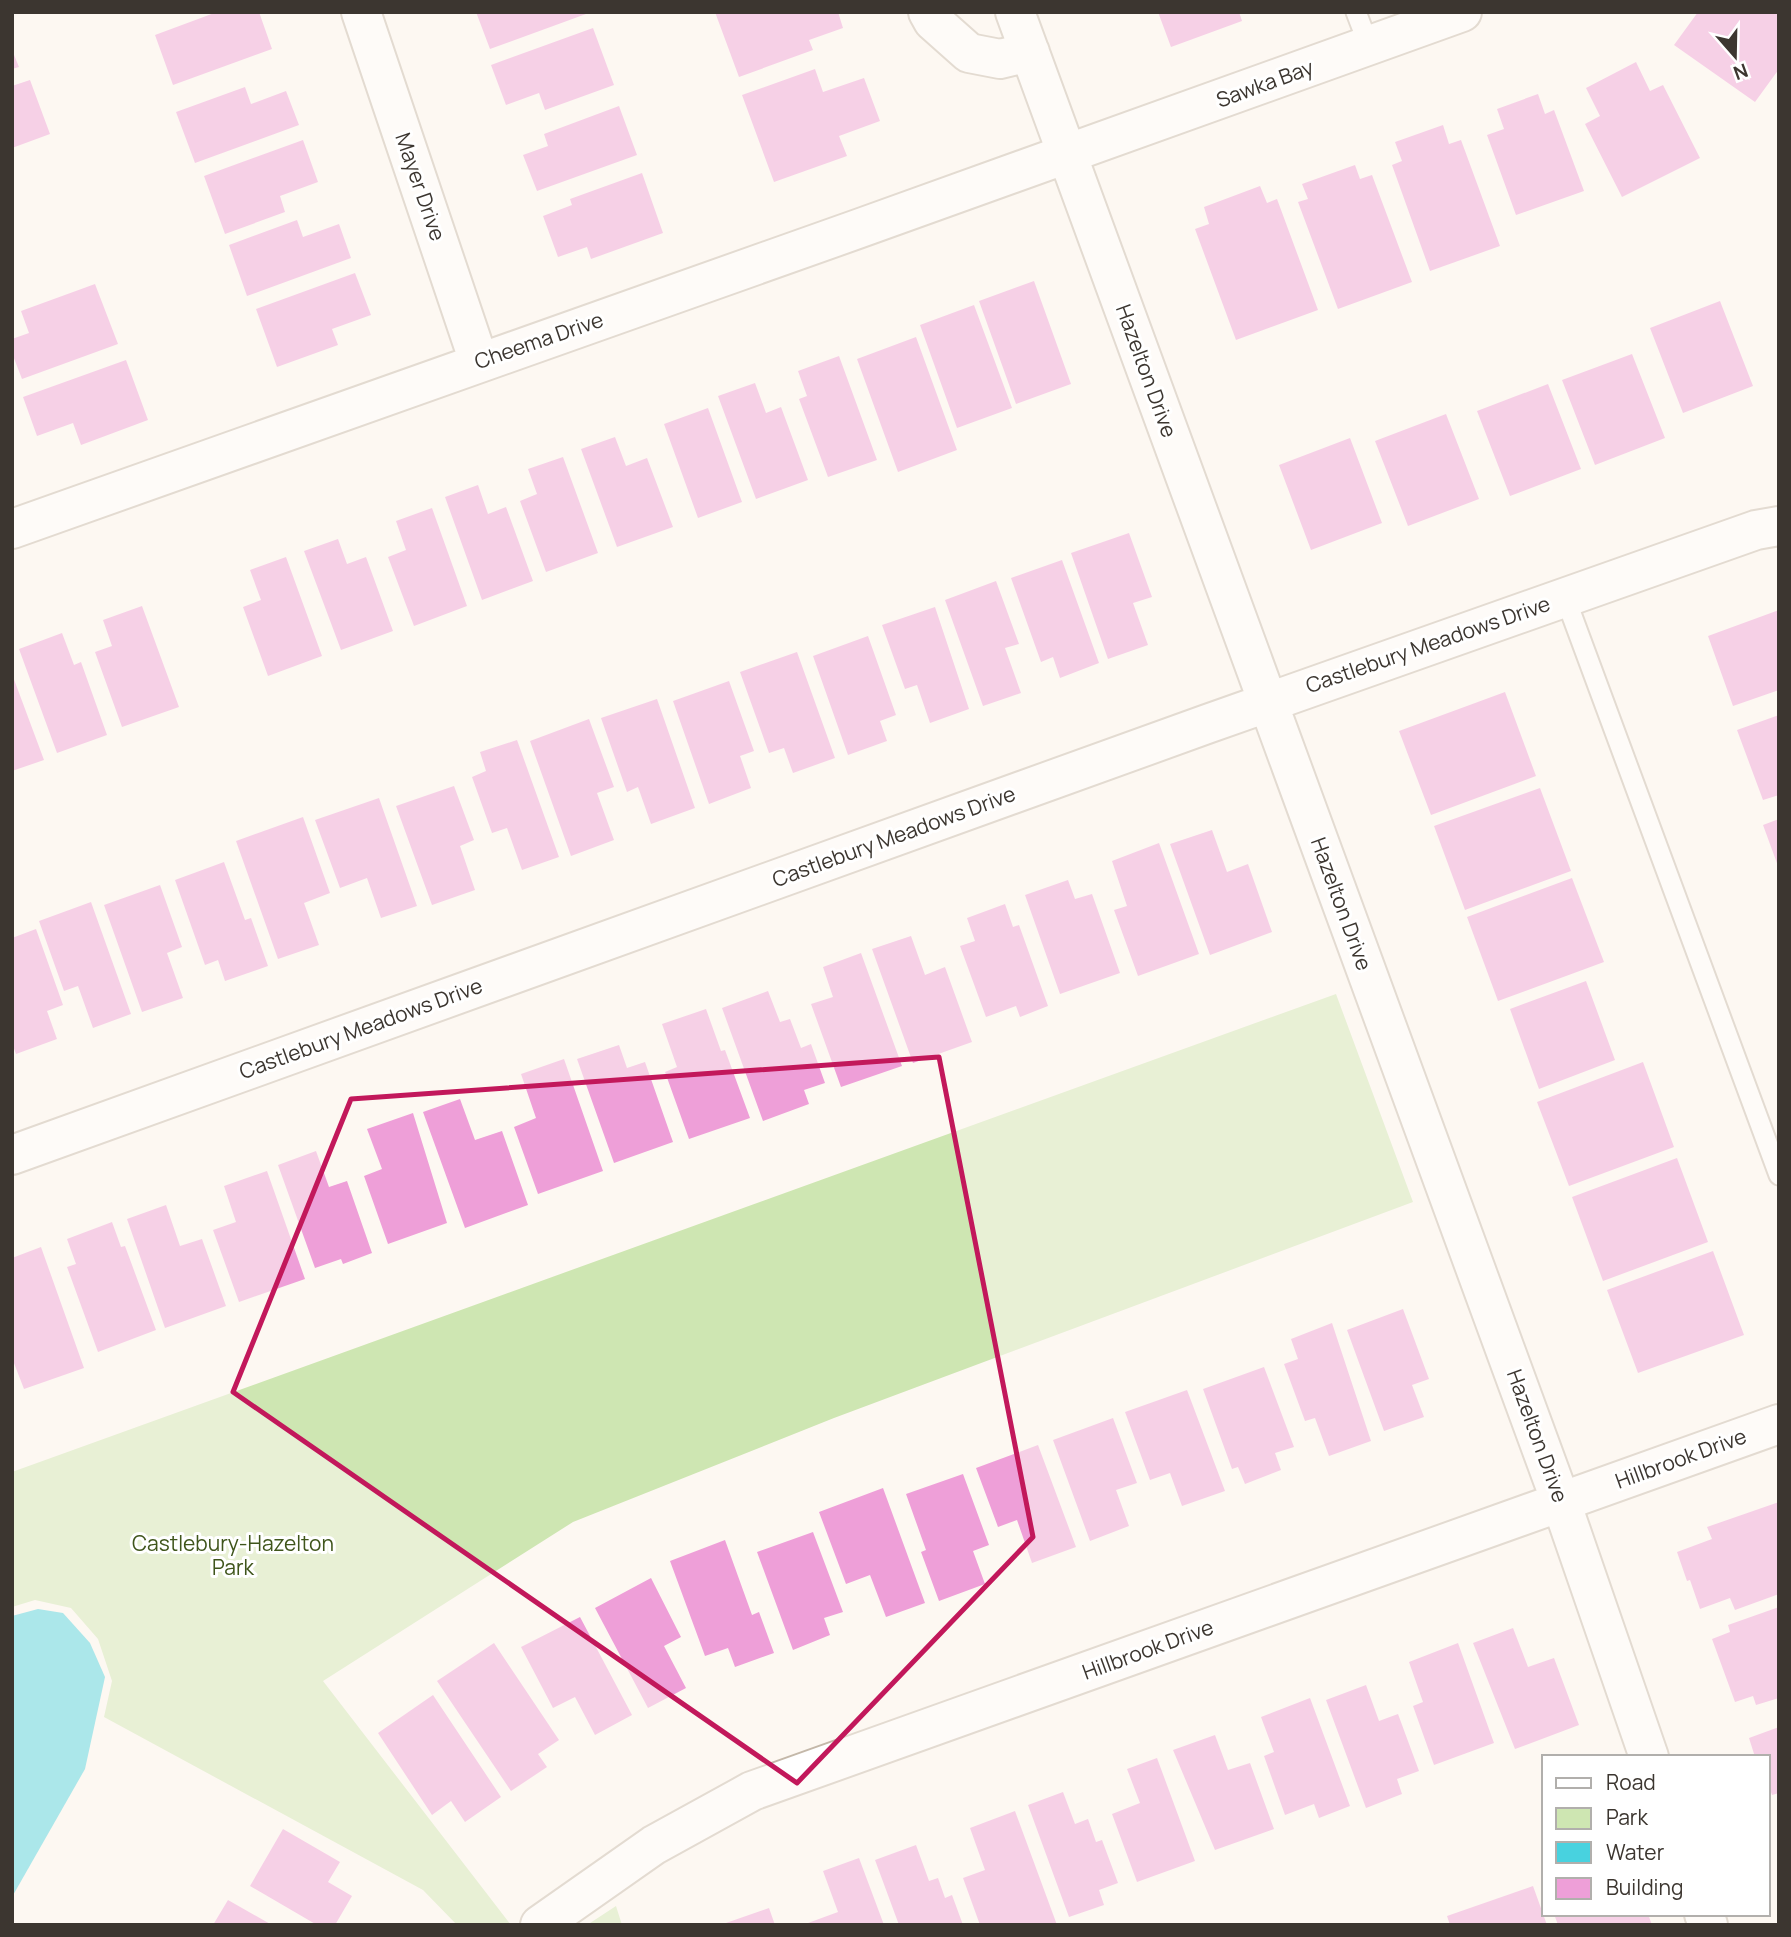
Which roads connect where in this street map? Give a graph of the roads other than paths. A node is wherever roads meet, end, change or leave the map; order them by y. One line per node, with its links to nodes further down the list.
1 (361, 12): 8 (street, Mayer Drive)
2 (928, 12): 6 (street)
3 (1015, 12): 6 (street, Hazelton Drive)
4 (1462, 12): 5 (street, Sawka Bay)
5 (1362, 29): 7 (street, Sawka Bay)
6 (1030, 52): 7 (street, Hazelton Drive)
7 (1068, 156): 8 (street, Cheema Drive); 12 (street, Hazelton Drive)
8 (479, 362): 10 (street, Cheema Drive)
9 (1779, 526): 11 (street, Castlebury Meadows Drive)
10 (12, 530)
11 (1566, 597): 12 (street, Castlebury Meadows Drive); 14 (lane)
12 (1267, 702): 13 (street, Castlebury Meadows Drive); 16 (street, Hazelton Drive)
13 (12, 1155)
14 (1779, 1175)
15 (1779, 1424): 16 (street, Hillbrook Drive)
16 (1561, 1502): 17 (street, Hazelton Drive); 18 (street, Hillbrook Drive)
17 (1648, 1755)
18 (540, 1925)

